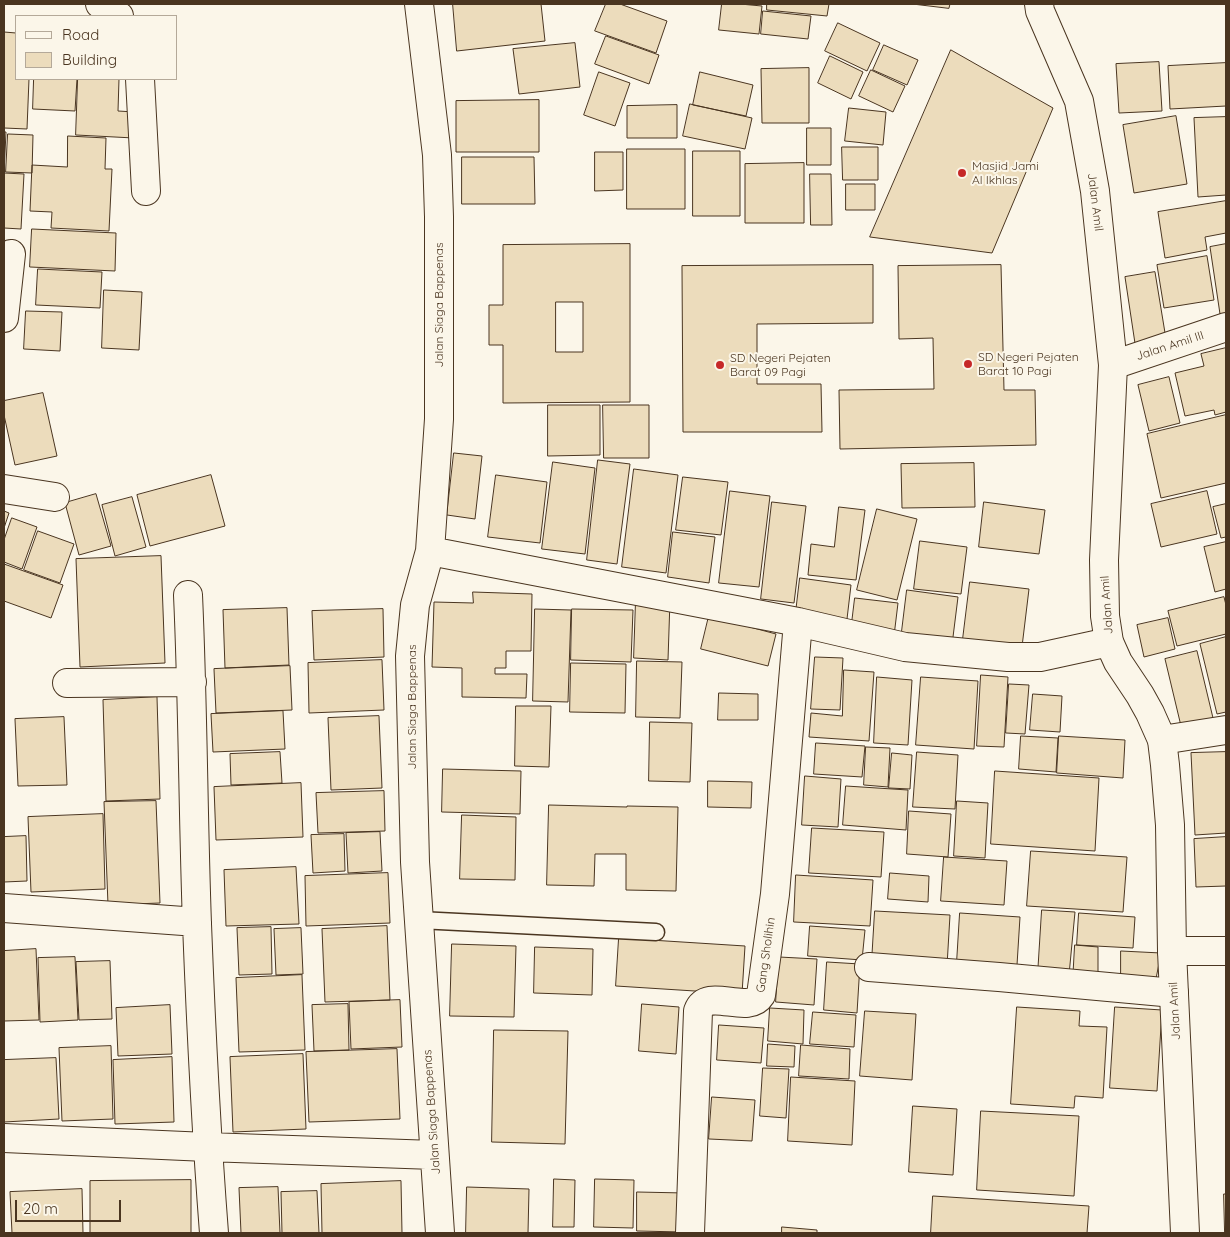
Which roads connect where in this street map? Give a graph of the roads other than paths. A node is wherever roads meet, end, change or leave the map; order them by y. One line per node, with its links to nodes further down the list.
1 (100, 4): 4 (street)
2 (419, 4): 13 (street, Jalan Siaga Bappenas)
3 (1039, 4): 10 (street, Jalan Amil)
4 (118, 15)
5 (140, 80): 6 (street)
6 (146, 191)
7 (11, 254): 8 (street)
8 (4, 318)
9 (1226, 327): 10 (street, Jalan Amil III)
10 (1113, 365): 16 (street, Jalan Amil)
11 (4, 489): 12 (street)
12 (54, 497)
13 (430, 551): 15 (street); 22 (street, Jalan Siaga Bappenas)
14 (188, 595): 17 (street)
15 (798, 622): 16 (street); 34 (street, Gang Sholihin)
16 (1109, 642): 20 (street, Jalan Amil)
17 (192, 682): 18 (street); 23 (street)
18 (68, 683)
19 (1226, 730): 20 (street)
20 (1162, 740): 25 (street, Jalan Amil)
21 (4, 908): 23 (street)
22 (418, 920): 24 (lane); 31 (street, Jalan Siaga Bappenas)
23 (197, 922): 30 (street)
24 (656, 932)
25 (1172, 951): 26 (street); 28 (street, Jalan Amil)
26 (1226, 951)
27 (869, 967): 28 (street)
28 (1174, 993): 35 (street, Jalan Amil)
29 (4, 1138): 30 (street)
30 (207, 1147): 31 (street); 32 (street)
31 (434, 1155): 33 (street, Jalan Siaga Bappenas)
32 (214, 1233)
33 (440, 1233)
34 (690, 1233)
35 (1185, 1233)

